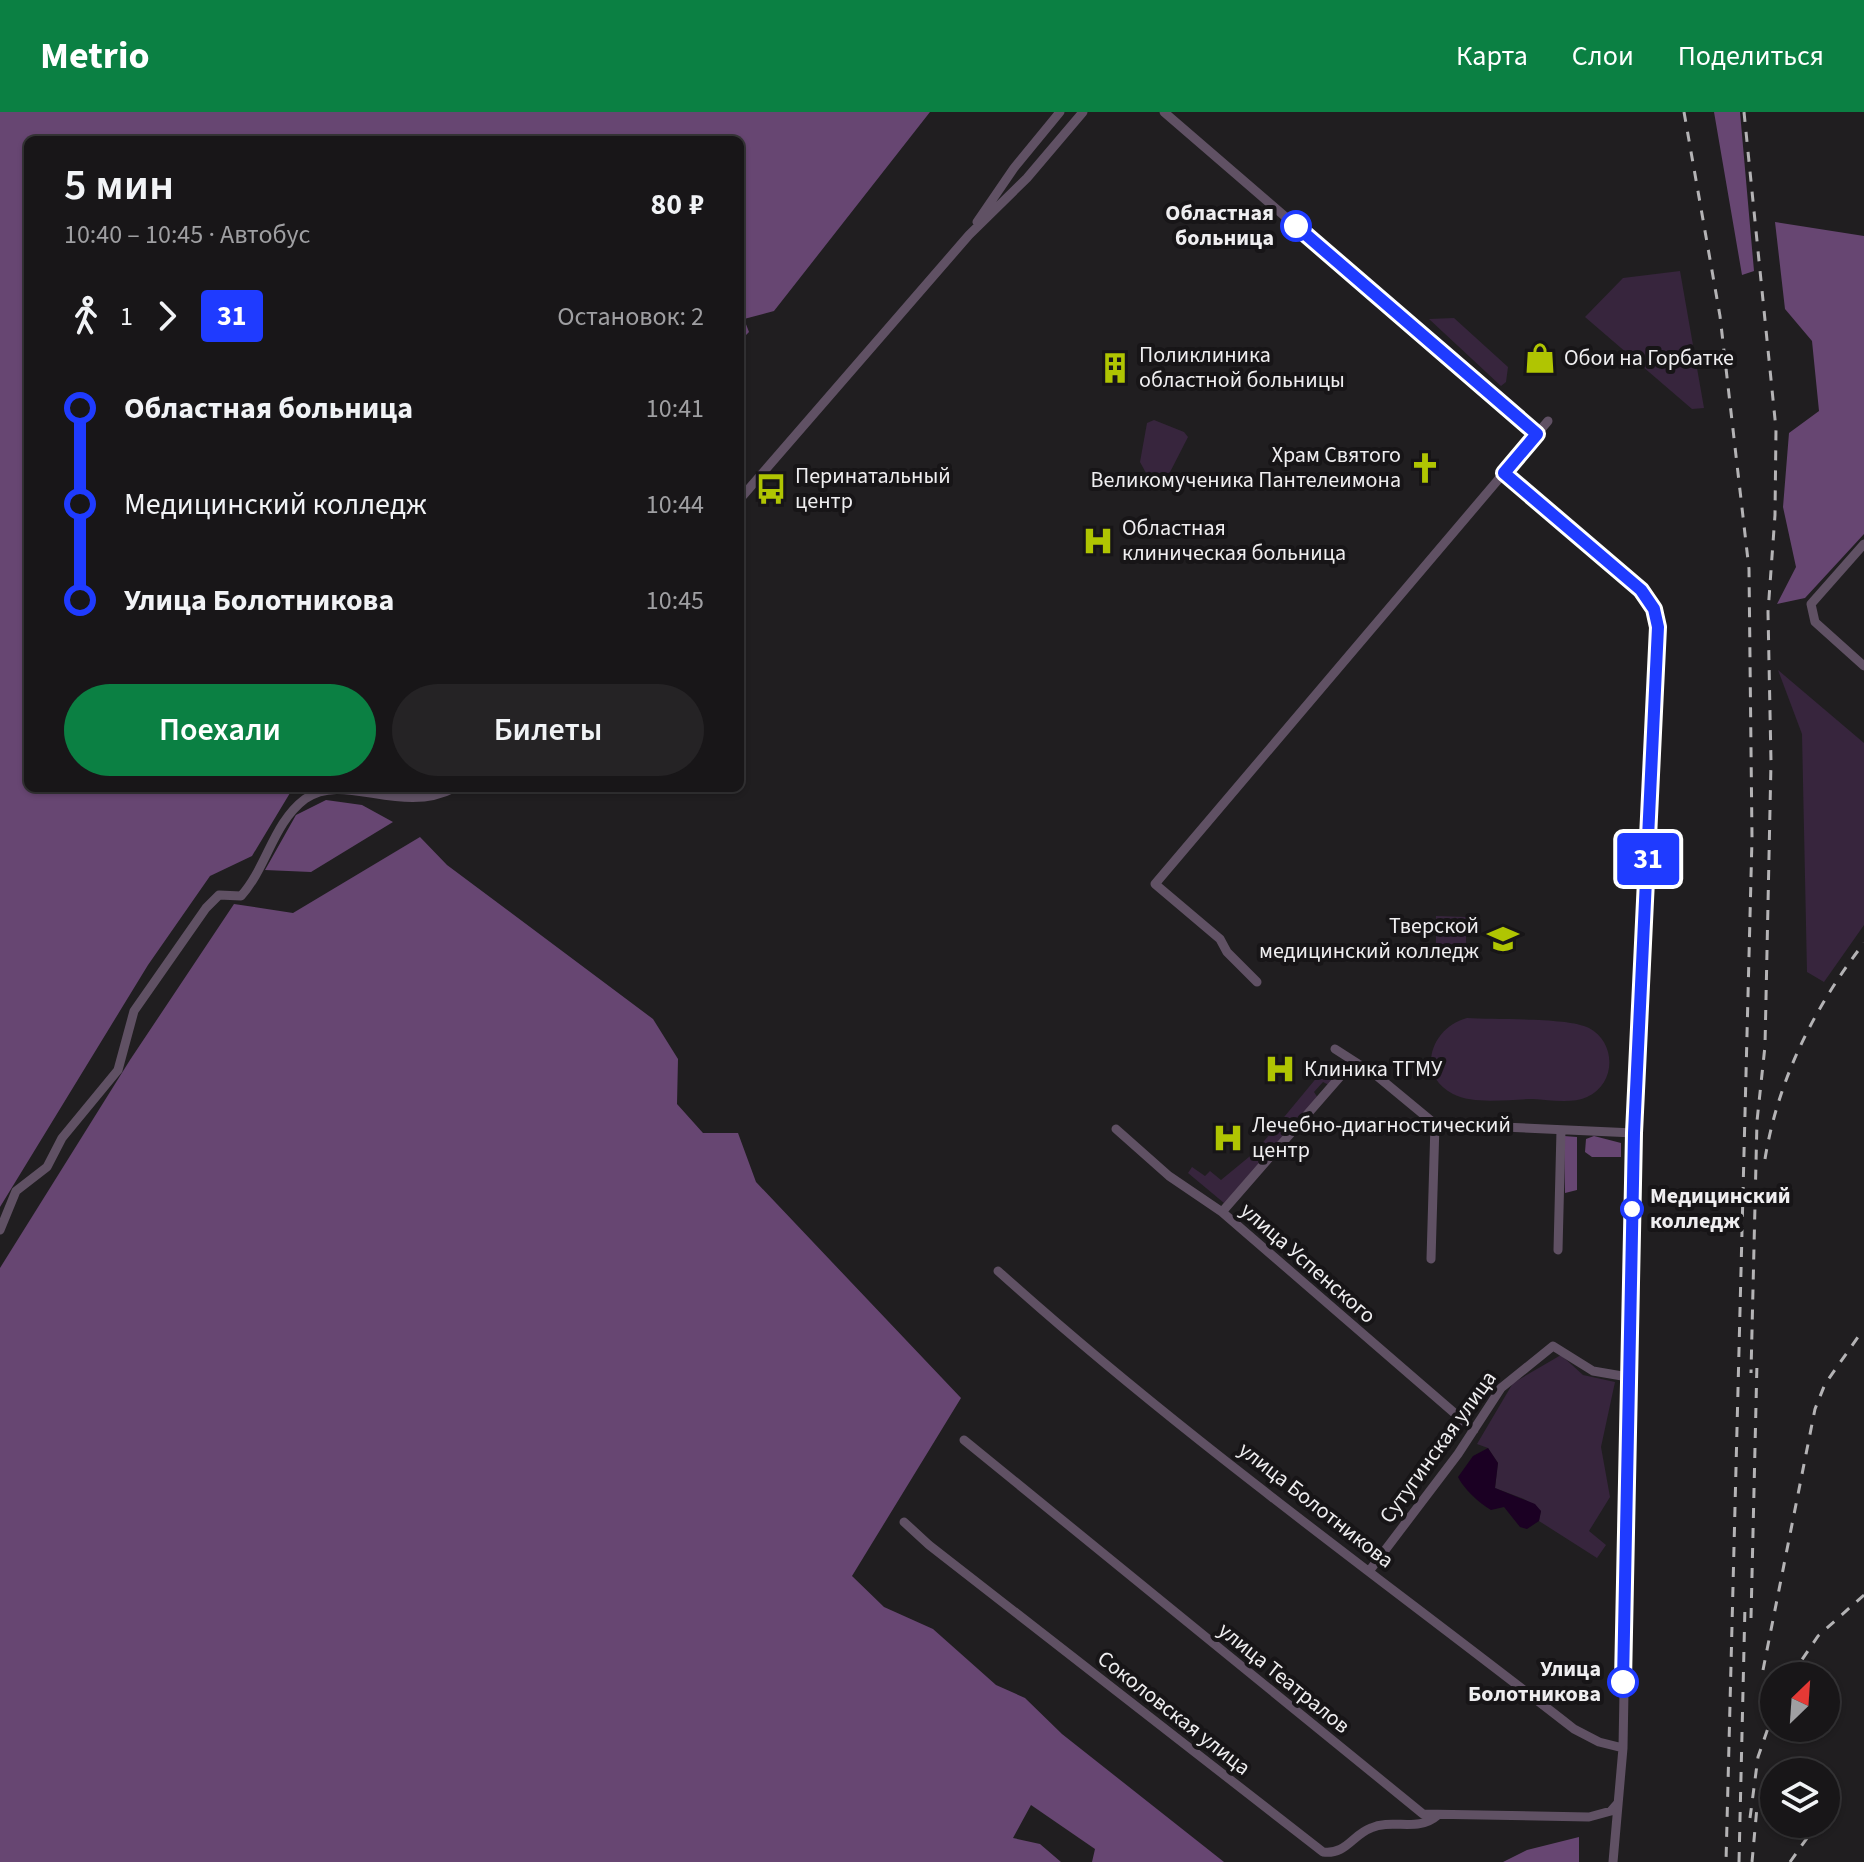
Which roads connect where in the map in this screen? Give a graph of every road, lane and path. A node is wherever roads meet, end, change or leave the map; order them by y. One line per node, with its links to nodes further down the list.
1 (1060, 112): 4 (street)
2 (1083, 112): 4 (street)
3 (1164, 112): 6 (street)
4 (969, 235): 8 (street)
5 (1548, 421): 6 (street)
6 (1537, 434): 7 (street)
7 (1504, 473): 14 (street); 20 (street)
8 (744, 494)
9 (1864, 544): 10 (street)
10 (1864, 666)
11 (320, 792): 22 (street)
12 (365, 792): 13 (street)
13 (443, 792)
14 (1257, 982)
15 (1335, 1049): 16 (street)
16 (1352, 1063): 17 (street); 21 (street)
17 (1435, 1124): 19 (street); 24 (street)
18 (1116, 1129): 21 (street, улица Успенского)
19 (1561, 1130): 20 (street); 23 (street)
20 (1634, 1133): 26 (street)
21 (1222, 1212): 27 (street, улица Успенского)
22 (0, 1230)
23 (1558, 1250)
24 (1431, 1259)
25 (998, 1271): 30 (street, улица Болотникова)
26 (1628, 1377): 27 (street, Сутугинская улица); 31 (street)
27 (1474, 1430): 30 (street, Сутугинская улица)
28 (964, 1440): 33 (street, улица Театралов)
29 (904, 1522): 33 (street, Соколовская улица)
30 (1370, 1570): 31 (street, улица Болотникова)
31 (1623, 1748): 32 (street)
32 (1621, 1801): 33 (street, улица Театралов); 34 (street)
33 (1439, 1814)
34 (1613, 1862)

